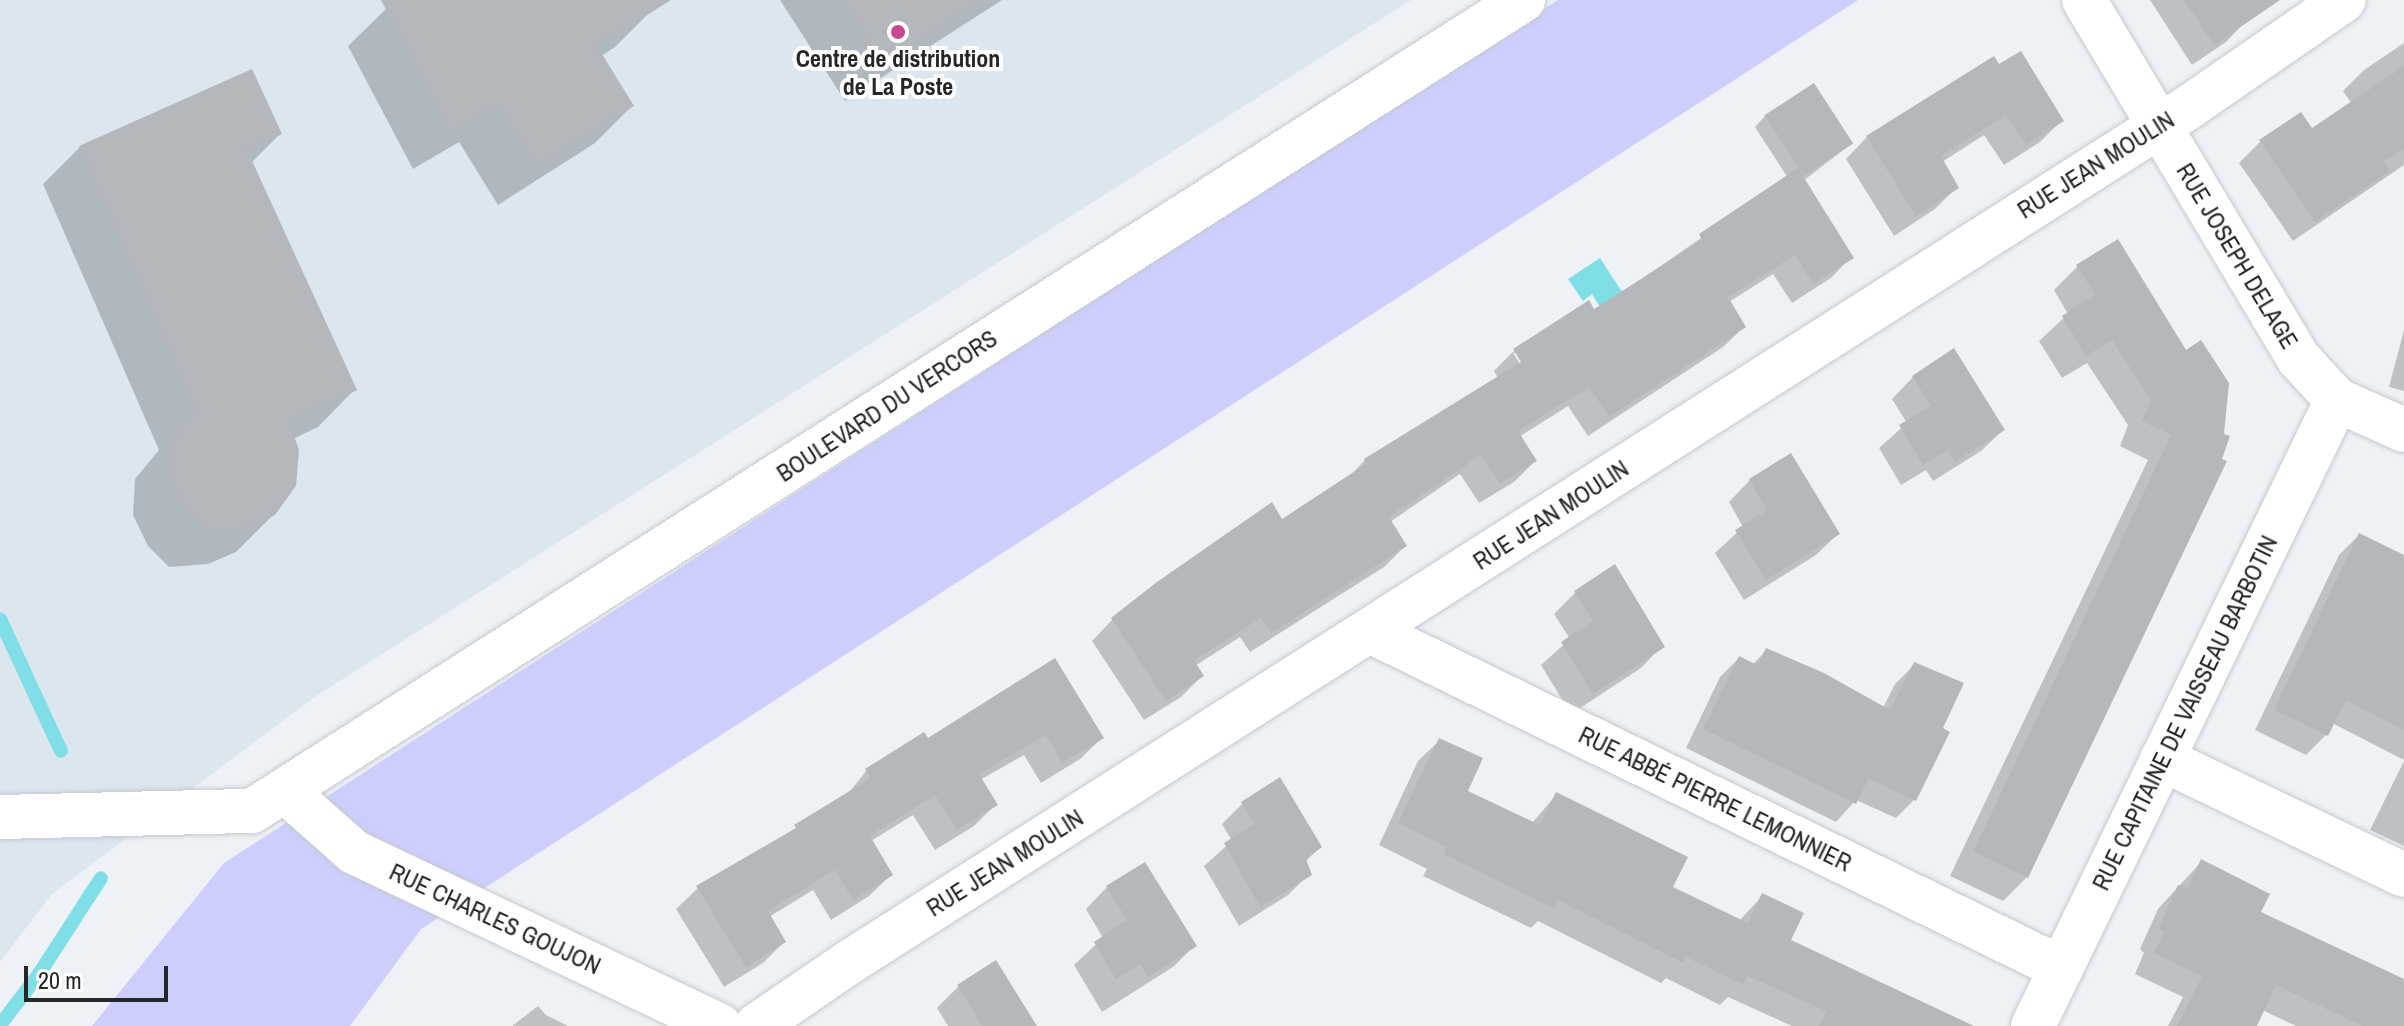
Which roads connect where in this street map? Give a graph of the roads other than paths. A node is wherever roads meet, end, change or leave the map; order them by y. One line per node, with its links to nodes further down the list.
1 (1523, 0): 9 (street, BOULEVARD DU VERCORS)
2 (2084, 0): 4 (street, RUE JOSEPH DELAGE)
3 (2344, 0): 4 (street, RUE JEAN MOULIN)
4 (2158, 125): 5 (street, RUE JOSEPH DELAGE); 7 (street, RUE JEAN MOULIN)
5 (2337, 400): 6 (street, RUE JOSEPH DELAGE); 8 (street, RUE CAPITAINE DE VAISSEAU BARBOTIN)
6 (2404, 430)
7 (1370, 631): 12 (street, RUE ABBÉ PIERRE LEMONNIER); 14 (street, RUE JEAN MOULIN)
8 (2162, 759): 11 (street); 12 (street, RUE CAPITAINE DE VAISSEAU BARBOTIN)
9 (268, 801): 10 (street); 13 (street, RUE CHARLES GOUJON)
10 (19, 817)
11 (2404, 875)
12 (2061, 968): 15 (street, RUE CAPITAINE DE VAISSEAU BARBOTIN)
13 (720, 1026)
14 (756, 1026)
15 (2033, 1026)

